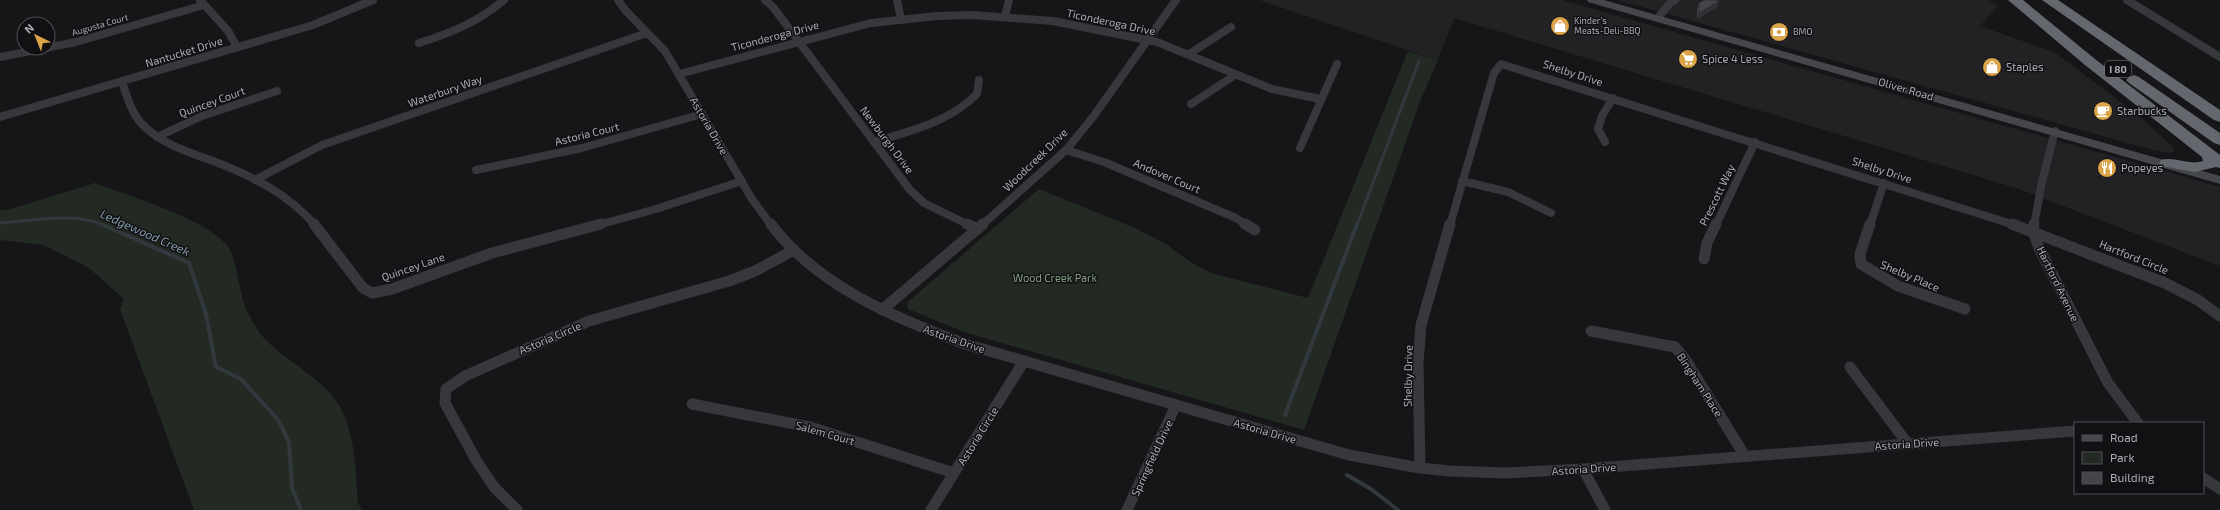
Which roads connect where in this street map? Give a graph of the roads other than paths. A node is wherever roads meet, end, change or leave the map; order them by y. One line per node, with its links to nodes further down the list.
1 (373, 0): 23 (street, Nantucket Drive)
2 (504, 0): 22 (street)
3 (618, 0): 19 (street, Astoria Drive)
4 (764, 0): 20 (street, Newburgh Drive)
5 (897, 0): 17 (street)
6 (1009, 0): 15 (street)
7 (1176, 0): 21 (street, Woodcreek Drive)
8 (1592, 0): 16 (street, Oliver Road)
9 (1675, 0): 16 (street)
10 (2015, 0): 42 (highway, I 80); 48 (highway)
11 (2049, 0): 14 (highway, I 80)
12 (2127, 0): 26 (street)
13 (202, 3): 23 (street); 25 (street, Augusta Court)
14 (2071, 15): 36 (highway); 39 (highway, I 80)
15 (1005, 16): 17 (street, Ticonderoga Drive); 21 (street, Ticonderoga Drive)
16 (1658, 18): 40 (street, Oliver Road)
17 (901, 19): 20 (street, Ticonderoga Drive)
18 (1230, 27): 24 (street)
19 (647, 33): 28 (street, Astoria Drive); 51 (street, Waterbury Way)
20 (798, 40): 28 (street, Ticonderoga Drive); 43 (street, Newburgh Drive)
21 (1148, 40): 24 (street, Ticonderoga Drive); 47 (street, Woodcreek Drive)
22 (419, 43)
23 (237, 48): 31 (street, Nantucket Drive)
24 (1189, 54): 29 (street, Ticonderoga Drive)
25 (0, 57)
26 (2220, 57)
27 (1337, 64): 34 (street)
28 (679, 74): 37 (street, Astoria Drive)
29 (1235, 75): 34 (street, Ticonderoga Drive); 35 (street)
30 (979, 80): 43 (street)
31 (122, 82): 38 (street, Nantucket Drive); 41 (street, Quincey Lane)
32 (277, 91): 41 (street, Quincey Court)
33 (1613, 98): 44 (street); 45 (street, Shelby Drive); 54 (street, Shelby Drive)
34 (1320, 99): 46 (street)
35 (1191, 104)
36 (2220, 106)
37 (702, 114): 50 (street, Astoria Court); 53 (street, Astoria Drive)
38 (0, 118)
39 (2220, 118)
40 (2055, 131): 49 (street, Oliver Road); 59 (street)
41 (157, 137): 51 (street, Quincey Lane)
42 (2220, 140)
43 (874, 142): 57 (street, Newburgh Drive)
44 (1605, 142)
45 (1755, 142): 55 (street, Shelby Drive); 61 (street, Prescott Way)
46 (1300, 148)
47 (1066, 150): 57 (street, Woodcreek Drive); 58 (street, Andover Court)
48 (2215, 159): 49 (highway)
49 (2167, 164): 52 (street, Oliver Road)
50 (476, 170)
51 (255, 180): 53 (street, Quincey Lane)
52 (2220, 180)
53 (742, 181): 60 (street, Astoria Drive)
54 (1462, 181): 56 (street); 74 (street, Shelby Drive)
55 (1884, 183): 59 (street, Shelby Drive); 62 (street, Shelby Place)
56 (1551, 213)
57 (978, 229): 63 (street, Woodcreek Drive)
58 (1255, 230)
59 (2033, 231): 64 (street, Hartford Circle); 70 (street, Hartford Avenue)
60 (794, 250): 63 (street, Astoria Drive); 79 (street, Astoria Circle)
61 (1704, 259)
62 (1965, 309)
63 (882, 310): 66 (street, Astoria Drive)
64 (2220, 316)
65 (1591, 332): 73 (street, Bingham Place)
66 (1024, 361): 69 (street, Astoria Drive); 76 (street, Astoria Circle)
67 (1850, 367): 72 (street)
68 (692, 404): 76 (street, Salem Court)
69 (1176, 405): 74 (street, Astoria Drive); 81 (street, Springfield Drive)
70 (2137, 422)
71 (2074, 431): 72 (street, Astoria Drive)
72 (1908, 444): 73 (street, Astoria Drive)
73 (1745, 456): 75 (street, Astoria Drive)
74 (1420, 468): 75 (street, Astoria Drive)
75 (1583, 469): 82 (street)
76 (954, 473): 80 (street, Astoria Circle)
77 (2204, 479): 78 (street)
78 (2220, 489)
79 (517, 510)
80 (931, 510)
81 (1127, 510)
82 (1605, 510)

